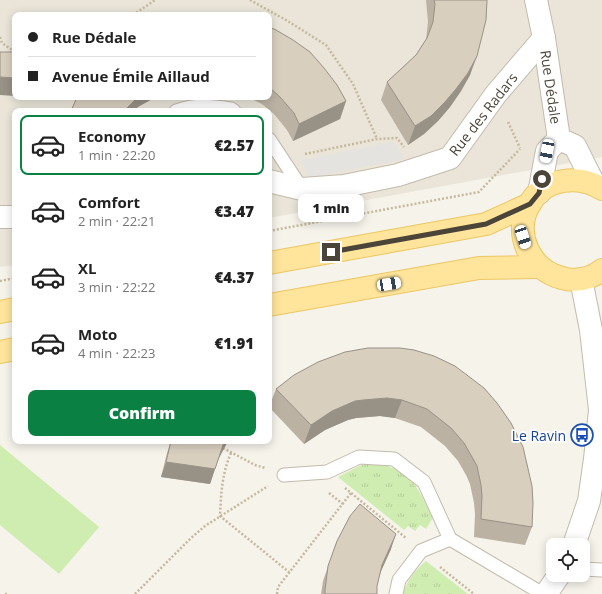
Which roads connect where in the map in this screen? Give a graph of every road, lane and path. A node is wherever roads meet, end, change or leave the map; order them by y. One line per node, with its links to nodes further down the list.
1 (155, 0): 4 (path)
2 (250, 0): 5 (path)
3 (536, 0): 8 (street, Rue Dédale)
4 (137, 12)
5 (272, 12)
6 (272, 12): 12 (path)
7 (0, 37): 9 (path)
8 (544, 38): 13 (street, Rue Dédale); 16 (street, Rue des Radars)
9 (12, 50)
10 (183, 108): 11 (lane)
11 (224, 108)
12 (377, 139): 15 (path); 16 (path)
13 (559, 139): 18 (street); 20 (street, Rue Dédale)
14 (272, 144): 15 (lane)
15 (277, 152): 19 (lane)
16 (420, 168): 19 (street, Rue des Radars)
17 (272, 182): 19 (street, Rue des Radars)
18 (598, 187): 20 (main road)
19 (302, 189)
20 (534, 198): 23 (main road); 24 (main road)
21 (0, 217): 22 (street)
22 (12, 217)
23 (272, 263)
24 (539, 267): 27 (main road); 29 (main road)
25 (602, 270): 27 (main road)
26 (12, 279): 28 (path)
27 (581, 279): 40 (street)
28 (0, 281)
29 (272, 304)
30 (12, 310): 31 (main road)
31 (0, 312)
32 (12, 350): 33 (main road)
33 (0, 352)
34 (223, 448): 35 (path)
35 (231, 453): 36 (path); 39 (path)
36 (284, 475): 39 (path); 41 (lane)
37 (341, 484): 38 (path)
38 (351, 493): 42 (path); 45 (path)
39 (220, 516): 45 (path); 47 (path)
40 (576, 538)
41 (450, 539): 42 (lane); 51 (lane)
42 (420, 551): 49 (lane); 50 (path)
43 (590, 569): 44 (lane)
44 (602, 570)
45 (289, 572): 48 (path)
46 (554, 582): 51 (street)
47 (135, 594)
48 (277, 594)
49 (396, 594)
50 (474, 594)
51 (545, 594)

